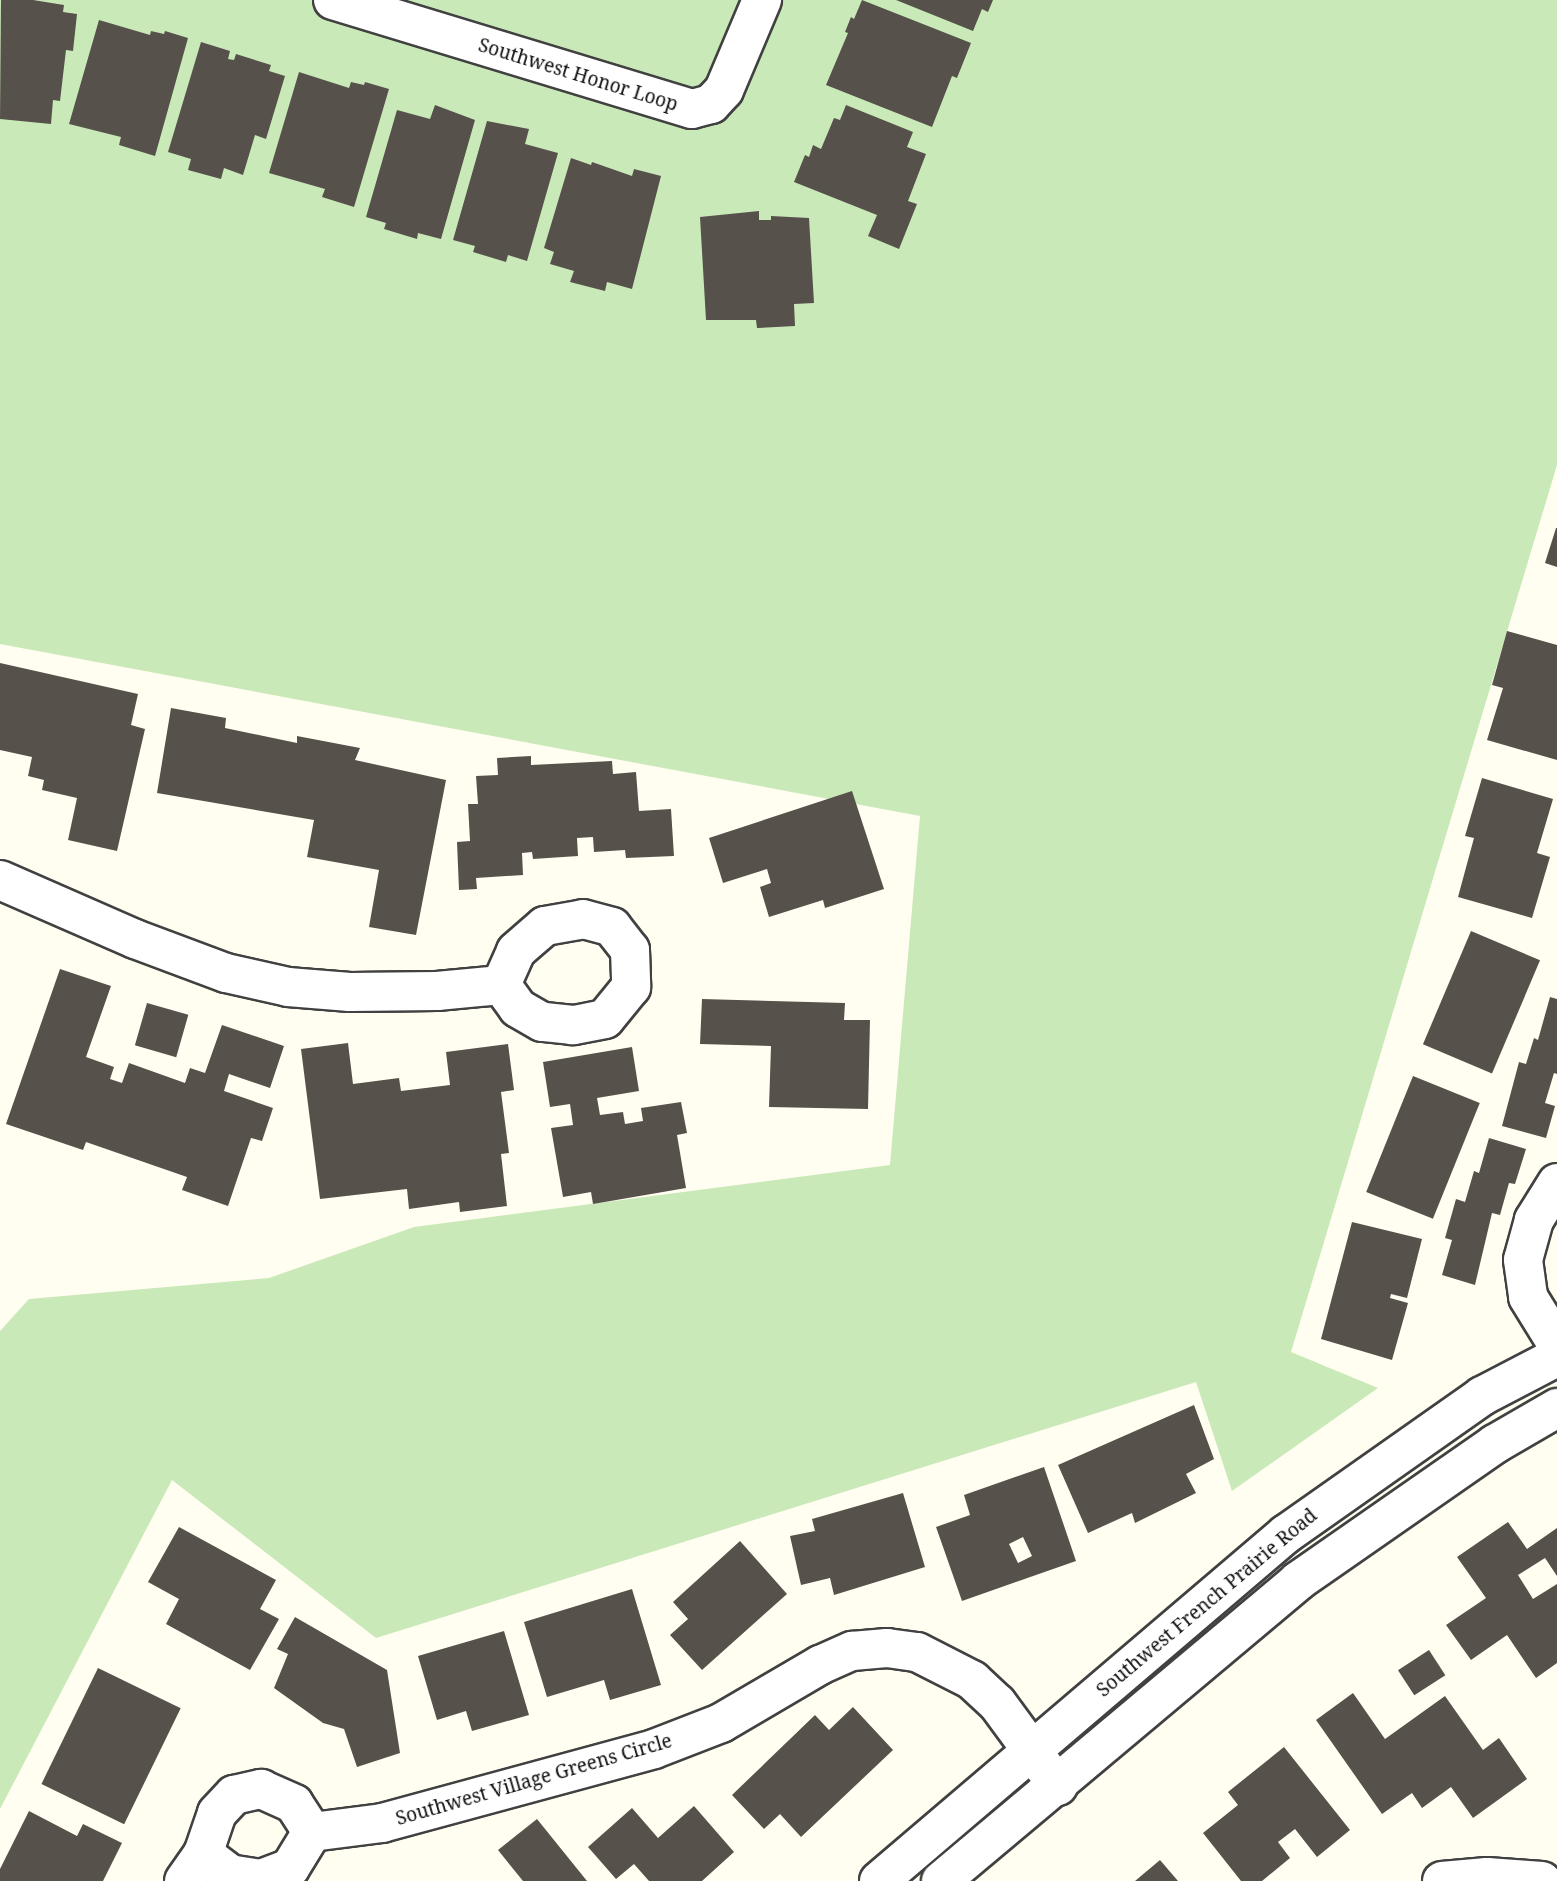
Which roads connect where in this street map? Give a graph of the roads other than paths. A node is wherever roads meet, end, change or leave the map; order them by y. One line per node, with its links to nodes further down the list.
1 (333, 0): 2 (street, Southwest Honor Loop)
2 (762, 0)
3 (0, 880): 4 (street)
4 (501, 985)
5 (1557, 1184): 6 (street)
6 (1557, 1344)
7 (1557, 1357): 9 (street, Southwest French Prairie Road)
8 (1557, 1408): 10 (street)
9 (1033, 1749): 10 (street, Southwest Village Greens Circle); 11 (street, Southwest Village Greens Circle); 13 (street, Southwest French Prairie Road)
10 (1058, 1786): 14 (street)
11 (312, 1832): 12 (street); 12 (street)
12 (194, 1867)
13 (879, 1881)
14 (941, 1881)
15 (1441, 1881): 16 (street)
16 (1542, 1881)

